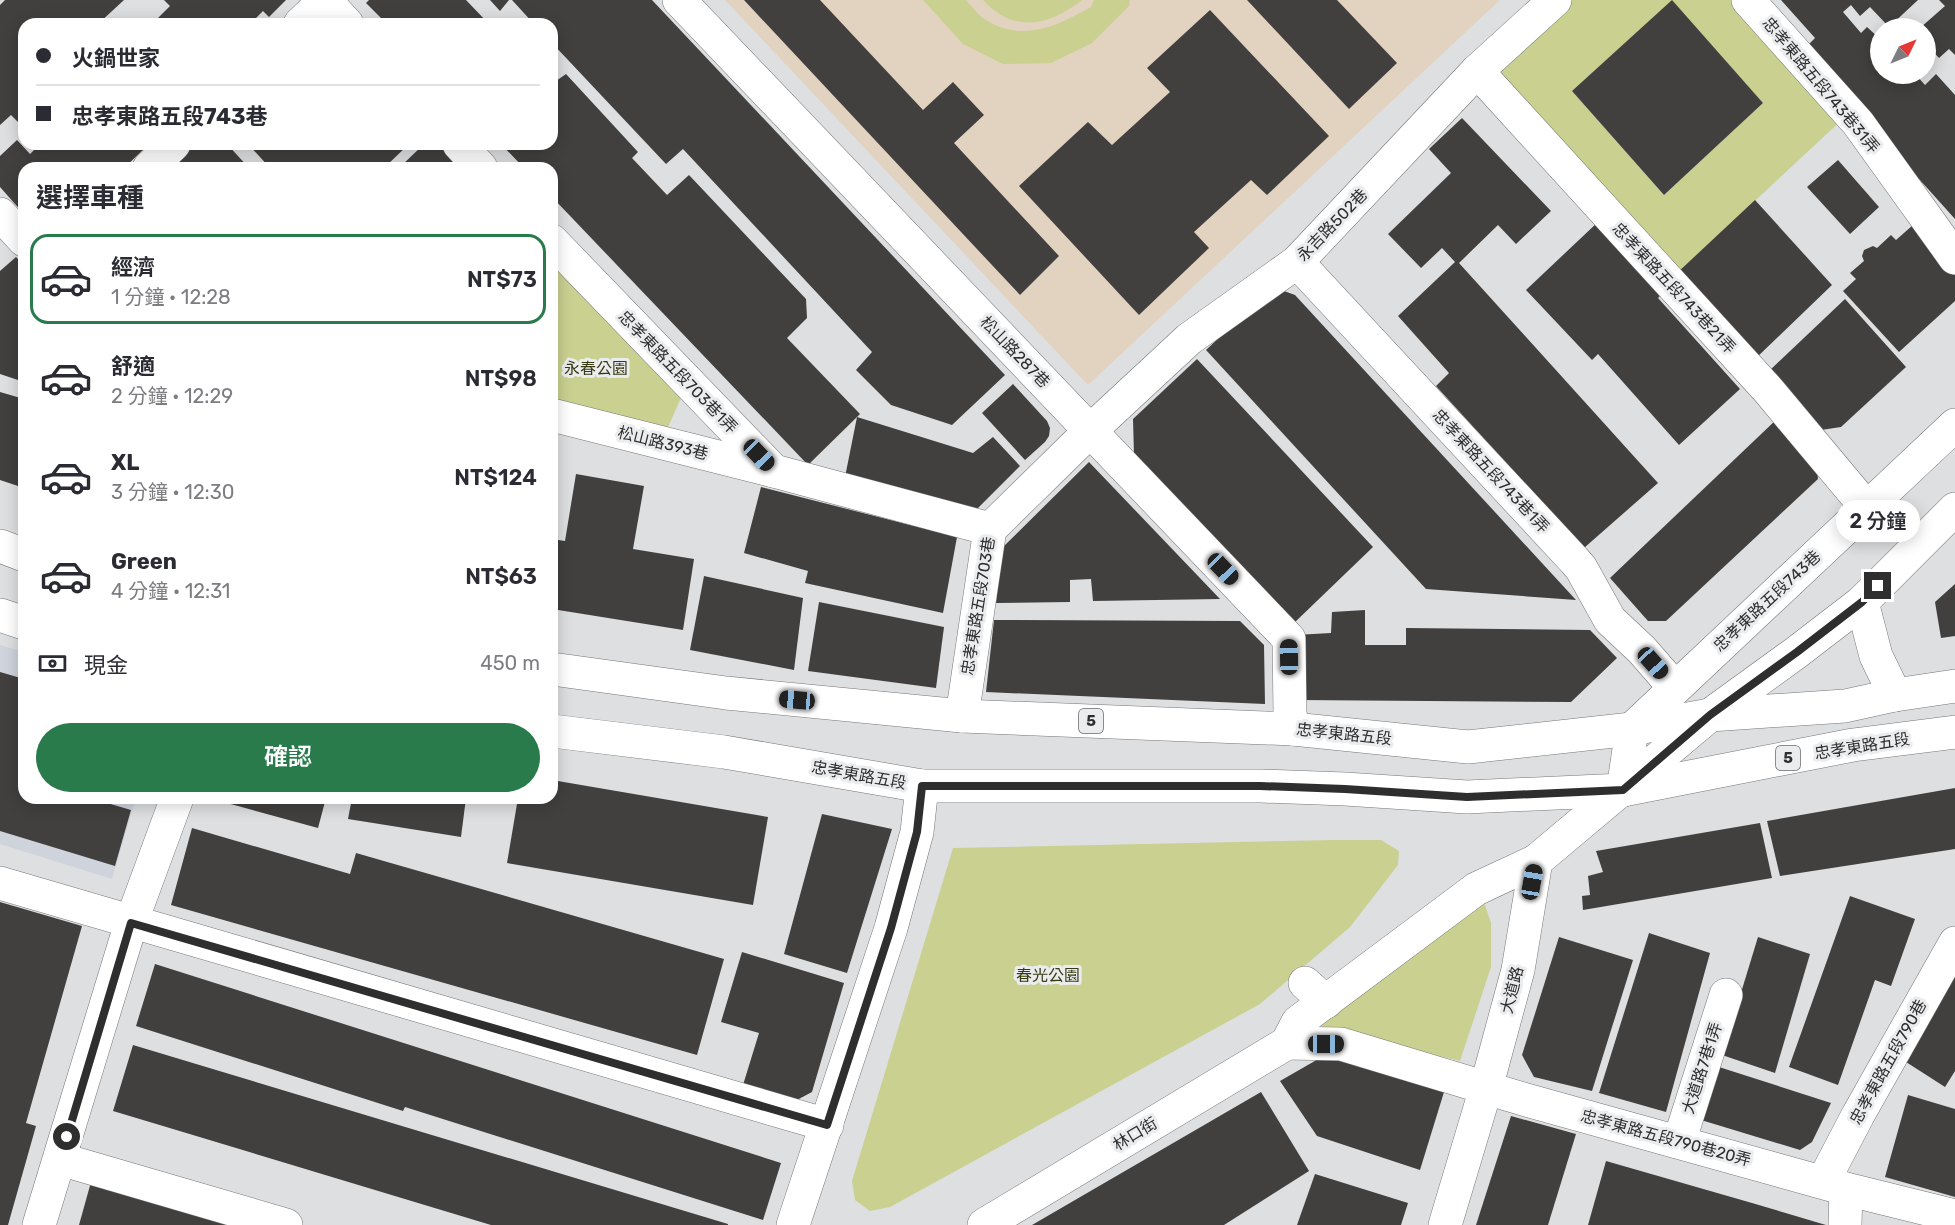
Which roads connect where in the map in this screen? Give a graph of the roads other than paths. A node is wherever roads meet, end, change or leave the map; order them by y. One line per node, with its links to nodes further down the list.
1 (325, 0): 5 (street); 6 (street)
2 (679, 0): 19 (street, 松山路287巷)
3 (1555, 0): 7 (street, 永吉路502巷)
4 (1748, 0): 15 (street, 忠孝東路五段743巷31弄)
5 (306, 18)
6 (342, 18)
7 (1477, 71): 16 (street, 永吉路502巷); 21 (street, 忠孝東路五段743巷21弄)
8 (168, 150): 10 (street)
9 (465, 150): 11 (street)
10 (155, 162)
11 (476, 162)
12 (0, 214): 13 (street)
13 (18, 234)
14 (558, 247): 20 (street, 忠孝東路五段703巷1弄)
15 (1955, 258)
16 (1297, 262): 19 (street, 永吉路502巷); 31 (street, 忠孝東路五段743巷1弄)
17 (558, 417): 20 (street, 松山路393巷)
18 (1955, 425): 21 (street, 忠孝東路五段743巷)
19 (1090, 430): 23 (street, 忠孝東路五段703巷); 35 (street, 松山路287巷)
20 (774, 471): 23 (street)
21 (1866, 507): 31 (street, 忠孝東路五段743巷)
22 (1955, 510): 26 (street)
23 (990, 529): 34 (street, 忠孝東路五段703巷)
24 (0, 546): 25 (street)
25 (18, 553)
26 (1862, 602): 32 (street); 33 (street)
27 (0, 615): 28 (street)
28 (18, 621)
29 (558, 670): 34 (street, 忠孝東路五段 / 5)
30 (1955, 686): 32 (street, 忠孝東路五段 / 5)
31 (1675, 688): 36 (street, 忠孝東路五段743巷)
32 (1895, 695): 33 (street, 忠孝東路五段 / 5)
33 (1710, 715): 36 (street, 忠孝東路五段 / 5); 40 (street)
34 (962, 716): 35 (street, 忠孝東路五段 / 5)
35 (1293, 729): 36 (street, 忠孝東路五段 / 5)
36 (1632, 729): 40 (street)
37 (558, 732): 39 (street, 忠孝東路五段 / 5)
38 (1955, 732): 40 (street, 忠孝東路五段 / 5)
39 (922, 786): 40 (street, 忠孝東路五段 / 5); 49 (street)
40 (1623, 790): 42 (street)
41 (175, 804): 44 (street)
42 (1536, 861): 47 (street, 林口街); 48 (street, 大道路)
43 (0, 883): 44 (street)
44 (131, 923): 49 (street); 51 (street)
45 (1952, 956): 52 (street, 忠孝東路五段790巷)
46 (1726, 995): 50 (street, 大道路7巷1弄)
47 (1287, 1043): 48 (street); 57 (street, 林口街)
48 (1486, 1088): 50 (street, 忠孝東路五段790巷20弄); 58 (street, 大道路)
49 (827, 1125): 56 (street)
50 (1678, 1142): 52 (street, 忠孝東路五段790巷20弄)
51 (60, 1159): 54 (street); 55 (street)
52 (1834, 1185): 53 (street, 忠孝東路五段790巷20弄); 59 (street, 忠孝東路五段790巷)
53 (1955, 1216)
54 (39, 1225)
55 (286, 1225)
56 (794, 1225)
57 (984, 1225)
58 (1444, 1225)
59 (1845, 1225)

